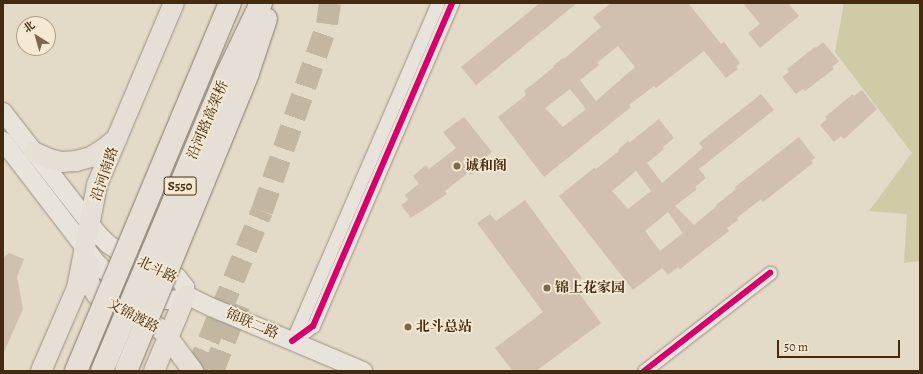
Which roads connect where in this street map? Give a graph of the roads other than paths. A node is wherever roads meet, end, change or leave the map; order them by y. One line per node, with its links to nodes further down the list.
1 (174, 3): 8 (main road, 沿河南路)
2 (230, 3): 17 (highway, 沿河路高架桥 / S550, bridge)
3 (261, 3): 18 (highway, 沿河路高架桥 / S550, bridge)
4 (271, 3): 19 (highway, bridge)
5 (438, 3): 15 (street)
6 (452, 3): 15 (street)
7 (3, 112): 10 (main road, 北斗路)
8 (117, 138): 10 (main road); 11 (main road, 沿河南路)
9 (3, 141): 11 (main road, 北斗路)
10 (34, 152): 11 (main road, 北斗路)
11 (91, 240): 13 (main road, 北斗路); 13 (main road, 北斗路); 14 (main road, 文锦渡路); 16 (main road, 沿河南路)
12 (770, 273): 23 (street)
13 (186, 295): 14 (main road); 15 (main road, 锦联二路)
14 (169, 338): 20 (main road); 21 (main road, 文锦渡路)
15 (292, 341): 22 (main road, 锦联二路)
16 (42, 371)
17 (76, 371)
18 (102, 371)
19 (126, 371)
20 (154, 371)
21 (193, 371)
22 (363, 371)
23 (644, 371)

